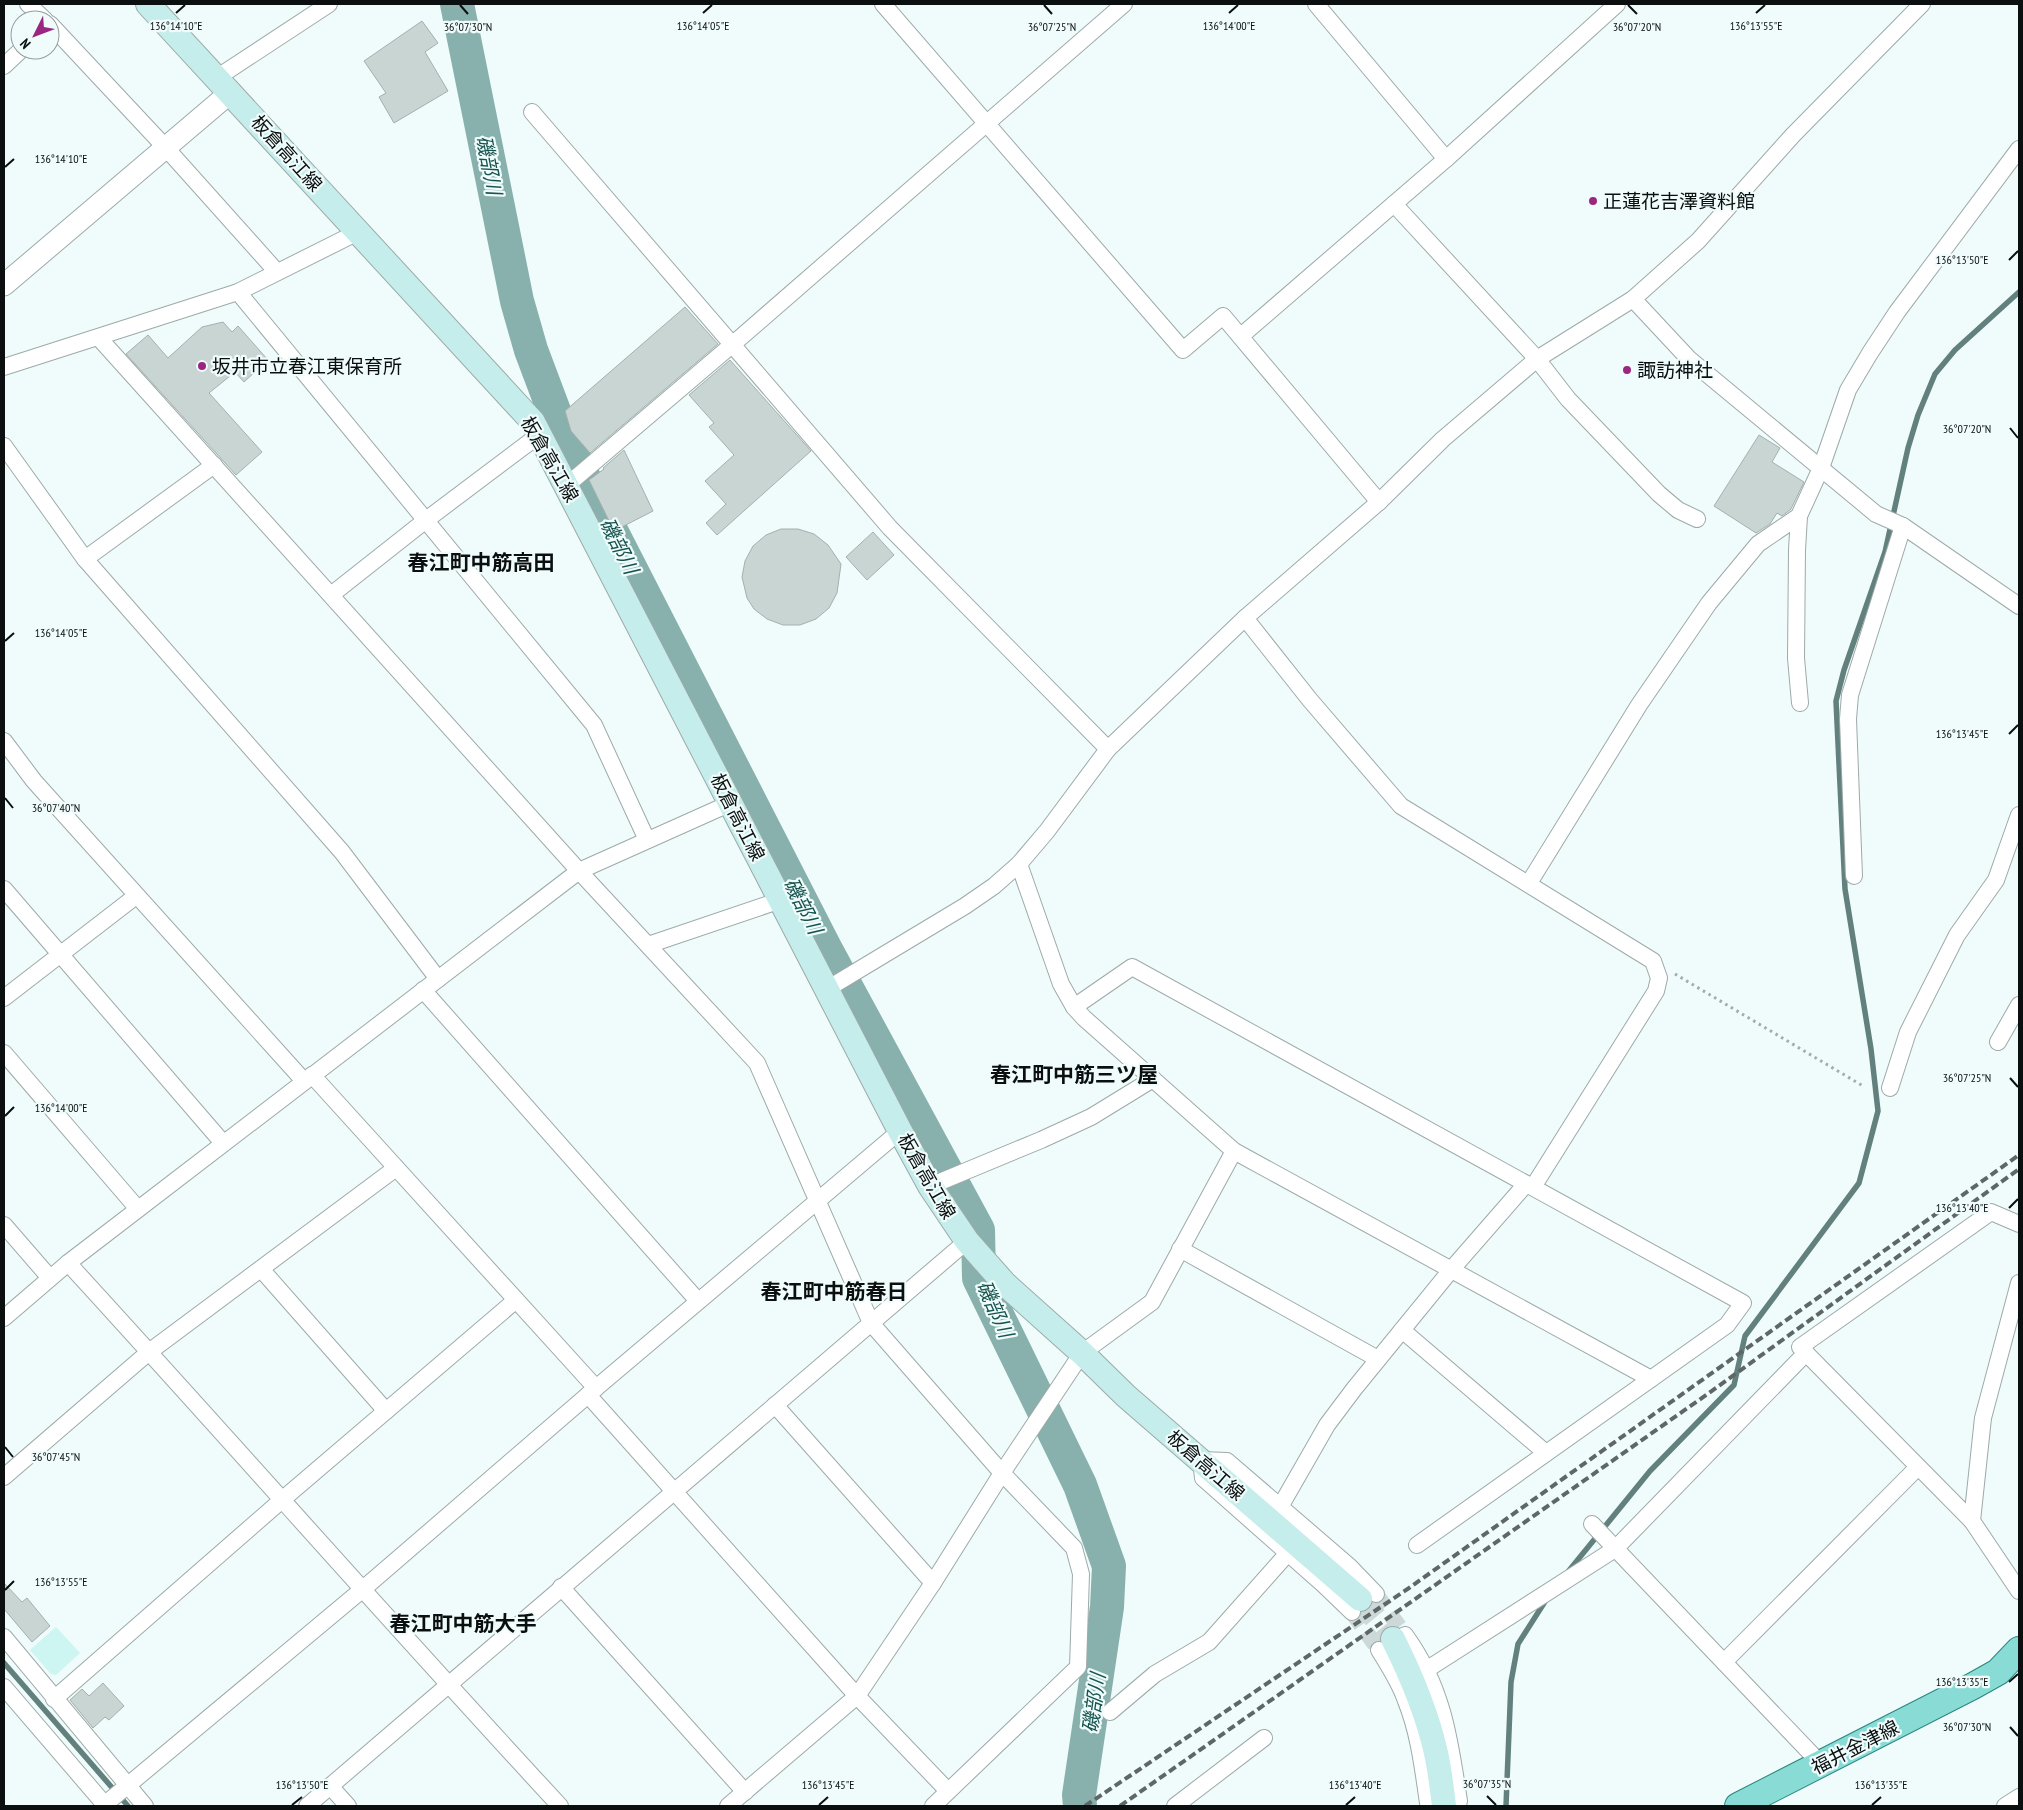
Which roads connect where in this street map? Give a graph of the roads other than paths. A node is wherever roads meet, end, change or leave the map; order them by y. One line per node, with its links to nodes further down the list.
1 (148, 4): 9 (main road, 板倉高江線)
2 (328, 4): 9 (street)
3 (883, 4): 11 (street)
4 (1124, 4): 11 (street)
5 (1316, 4): 14 (street)
6 (1617, 4): 14 (street)
7 (1922, 4): 20 (street)
8 (60, 35): 12 (street)
9 (224, 85): 12 (street); 16 (main road, 板倉高江線)
10 (532, 112): 23 (street)
11 (986, 124): 21 (street); 23 (street)
12 (166, 148): 17 (street); 18 (street)
13 (2019, 149): 29 (street)
14 (1446, 159): 15 (street)
15 (1394, 204): 21 (street); 24 (street)
16 (358, 232): 17 (street); 26 (main road, 板倉高江線)
17 (277, 272): 19 (street)
18 (4, 285)
19 (238, 292): 22 (street); 34 (street)
20 (1633, 299): 24 (street); 29 (street)
21 (1241, 336): 31 (street)
22 (99, 338): 25 (street); 28 (street)
23 (733, 344): 30 (street); 42 (street)
24 (1537, 359): 31 (street); 33 (street)
25 (4, 367)
26 (539, 435): 30 (main road, 板倉高江線); 34 (street)
27 (4, 446): 36 (street)
28 (214, 465): 36 (street); 37 (street)
29 (1821, 468): 32 (street); 35 (street)
30 (566, 486): 43 (main road, 板倉高江線)
31 (1379, 502): 39 (street)
32 (1800, 516): 40 (street); 49 (street)
33 (1697, 519)
34 (426, 520): 37 (street); 45 (street)
35 (1903, 526): 38 (street); 48 (street)
36 (85, 559): 55 (street)
37 (331, 595): 47 (street)
38 (2019, 606)
39 (1245, 618): 42 (street); 49 (street)
40 (1800, 704)
41 (4, 742): 51 (street)
42 (1108, 748): 46 (street)
43 (731, 802): 45 (street); 52 (main road, 板倉高江線)
44 (2019, 816): 65 (street)
45 (647, 840): 47 (street)
46 (1019, 864): 56 (street); 60 (street)
47 (579, 871): 53 (street); 55 (street)
48 (1854, 876)
49 (1529, 883): 71 (street)
50 (4, 889): 54 (street)
51 (136, 896): 54 (street); 63 (street)
52 (781, 900): 53 (street); 56 (main road, 板倉高江線)
53 (648, 945): 72 (street)
54 (60, 954): 58 (street); 67 (street)
55 (438, 979): 57 (street)
56 (827, 988): 66 (main road, 板倉高江線)
57 (423, 990): 63 (street); 84 (street)
58 (4, 998)
59 (2019, 1004): 61 (street)
60 (1074, 1006): 64 (street); 71 (street)
61 (1998, 1042)
62 (4, 1053): 73 (street)
63 (308, 1078): 67 (street); 69 (street)
64 (1152, 1079): 68 (street); 70 (street)
65 (1890, 1088)
66 (900, 1131): 70 (main road, 板倉高江線); 72 (street)
67 (223, 1143): 73 (street)
68 (1234, 1151): 77 (street); 80 (street)
69 (396, 1168): 79 (street); 83 (street)
70 (930, 1186): 76 (main road, 板倉高江線)
71 (1530, 1186): 80 (street); 92 (street)
72 (818, 1201): 84 (street); 86 (street)
73 (138, 1209): 78 (street)
74 (2019, 1224): 90 (street)
75 (4, 1225): 81 (street)
76 (967, 1241): 86 (street); 89 (main road, 板倉高江線)
77 (1180, 1249): 89 (street); 91 (street)
78 (68, 1263): 81 (street); 88 (street)
79 (261, 1269): 88 (street); 95 (street)
80 (1451, 1270): 87 (street); 92 (street)
81 (50, 1278): 85 (street)
82 (2019, 1283): 104 (street)
83 (516, 1300): 93 (street); 95 (street)
84 (698, 1301): 93 (street)
85 (4, 1318)
86 (871, 1323): 94 (street); 99 (street)
87 (1402, 1330): 91 (street); 96 (street)
88 (149, 1352): 100 (street); 102 (street)
89 (1082, 1353): 97 (main road, 板倉高江線); 99 (street)
90 (1806, 1353): 98 (street); 107 (street)
91 (1378, 1359): 103 (street)
92 (1651, 1379): 96 (street)
93 (592, 1391): 101 (street); 111 (street)
94 (775, 1405): 101 (street); 109 (street)
95 (386, 1411): 102 (street)
96 (1546, 1453): 106 (street)
97 (1200, 1460): 103 (street); 108 (street); 113 (main road, 板倉高江線)
98 (1918, 1467): 104 (street); 117 (street)
99 (1002, 1473): 109 (street); 128 (street)
100 (4, 1477)
101 (674, 1492): 110 (street); 121 (street)
102 (283, 1499): 111 (street); 122 (street)
103 (1280, 1507): 113 (street)
104 (1972, 1521): 112 (street)
105 (1592, 1524): 107 (street)
106 (1417, 1545)
107 (1615, 1549): 117 (street); 118 (street)
108 (1288, 1553): 113 (street); 123 (street)
109 (932, 1583): 121 (street)
110 (562, 1588): 119 (street); 129 (street)
111 (363, 1589): 119 (street); 127 (street)
112 (2019, 1590)
113 (1363, 1602)
114 (4, 1638): 122 (street)
115 (1392, 1641): 118 (street); 140 (street); 141 (main road)
116 (2019, 1650): 125 (main road, 福井金津線)
117 (1724, 1662): 125 (street)
118 (1426, 1670): 142 (street)
119 (447, 1684): 126 (street); 136 (street)
120 (4, 1687): 132 (street)
121 (857, 1696): 128 (street); 129 (street)
122 (54, 1699): 127 (street)
123 (1110, 1712)
124 (1264, 1738): 131 (street)
125 (1821, 1764): 143 (main road, 福井金津線)
126 (330, 1786): 134 (street); 135 (street)
127 (128, 1787): 132 (street); 133 (street)
128 (948, 1791): 138 (street)
129 (745, 1792): 137 (street)
130 (2019, 1797): 144 (street)
131 (1198, 1799): 139 (street)
132 (105, 1806)
133 (144, 1806)
134 (307, 1806)
135 (348, 1806)
136 (560, 1806)
137 (728, 1806)
138 (933, 1806)
139 (1175, 1806)
140 (1431, 1806)
141 (1444, 1806)
142 (1457, 1806)
143 (1738, 1806)
144 (2005, 1806)

